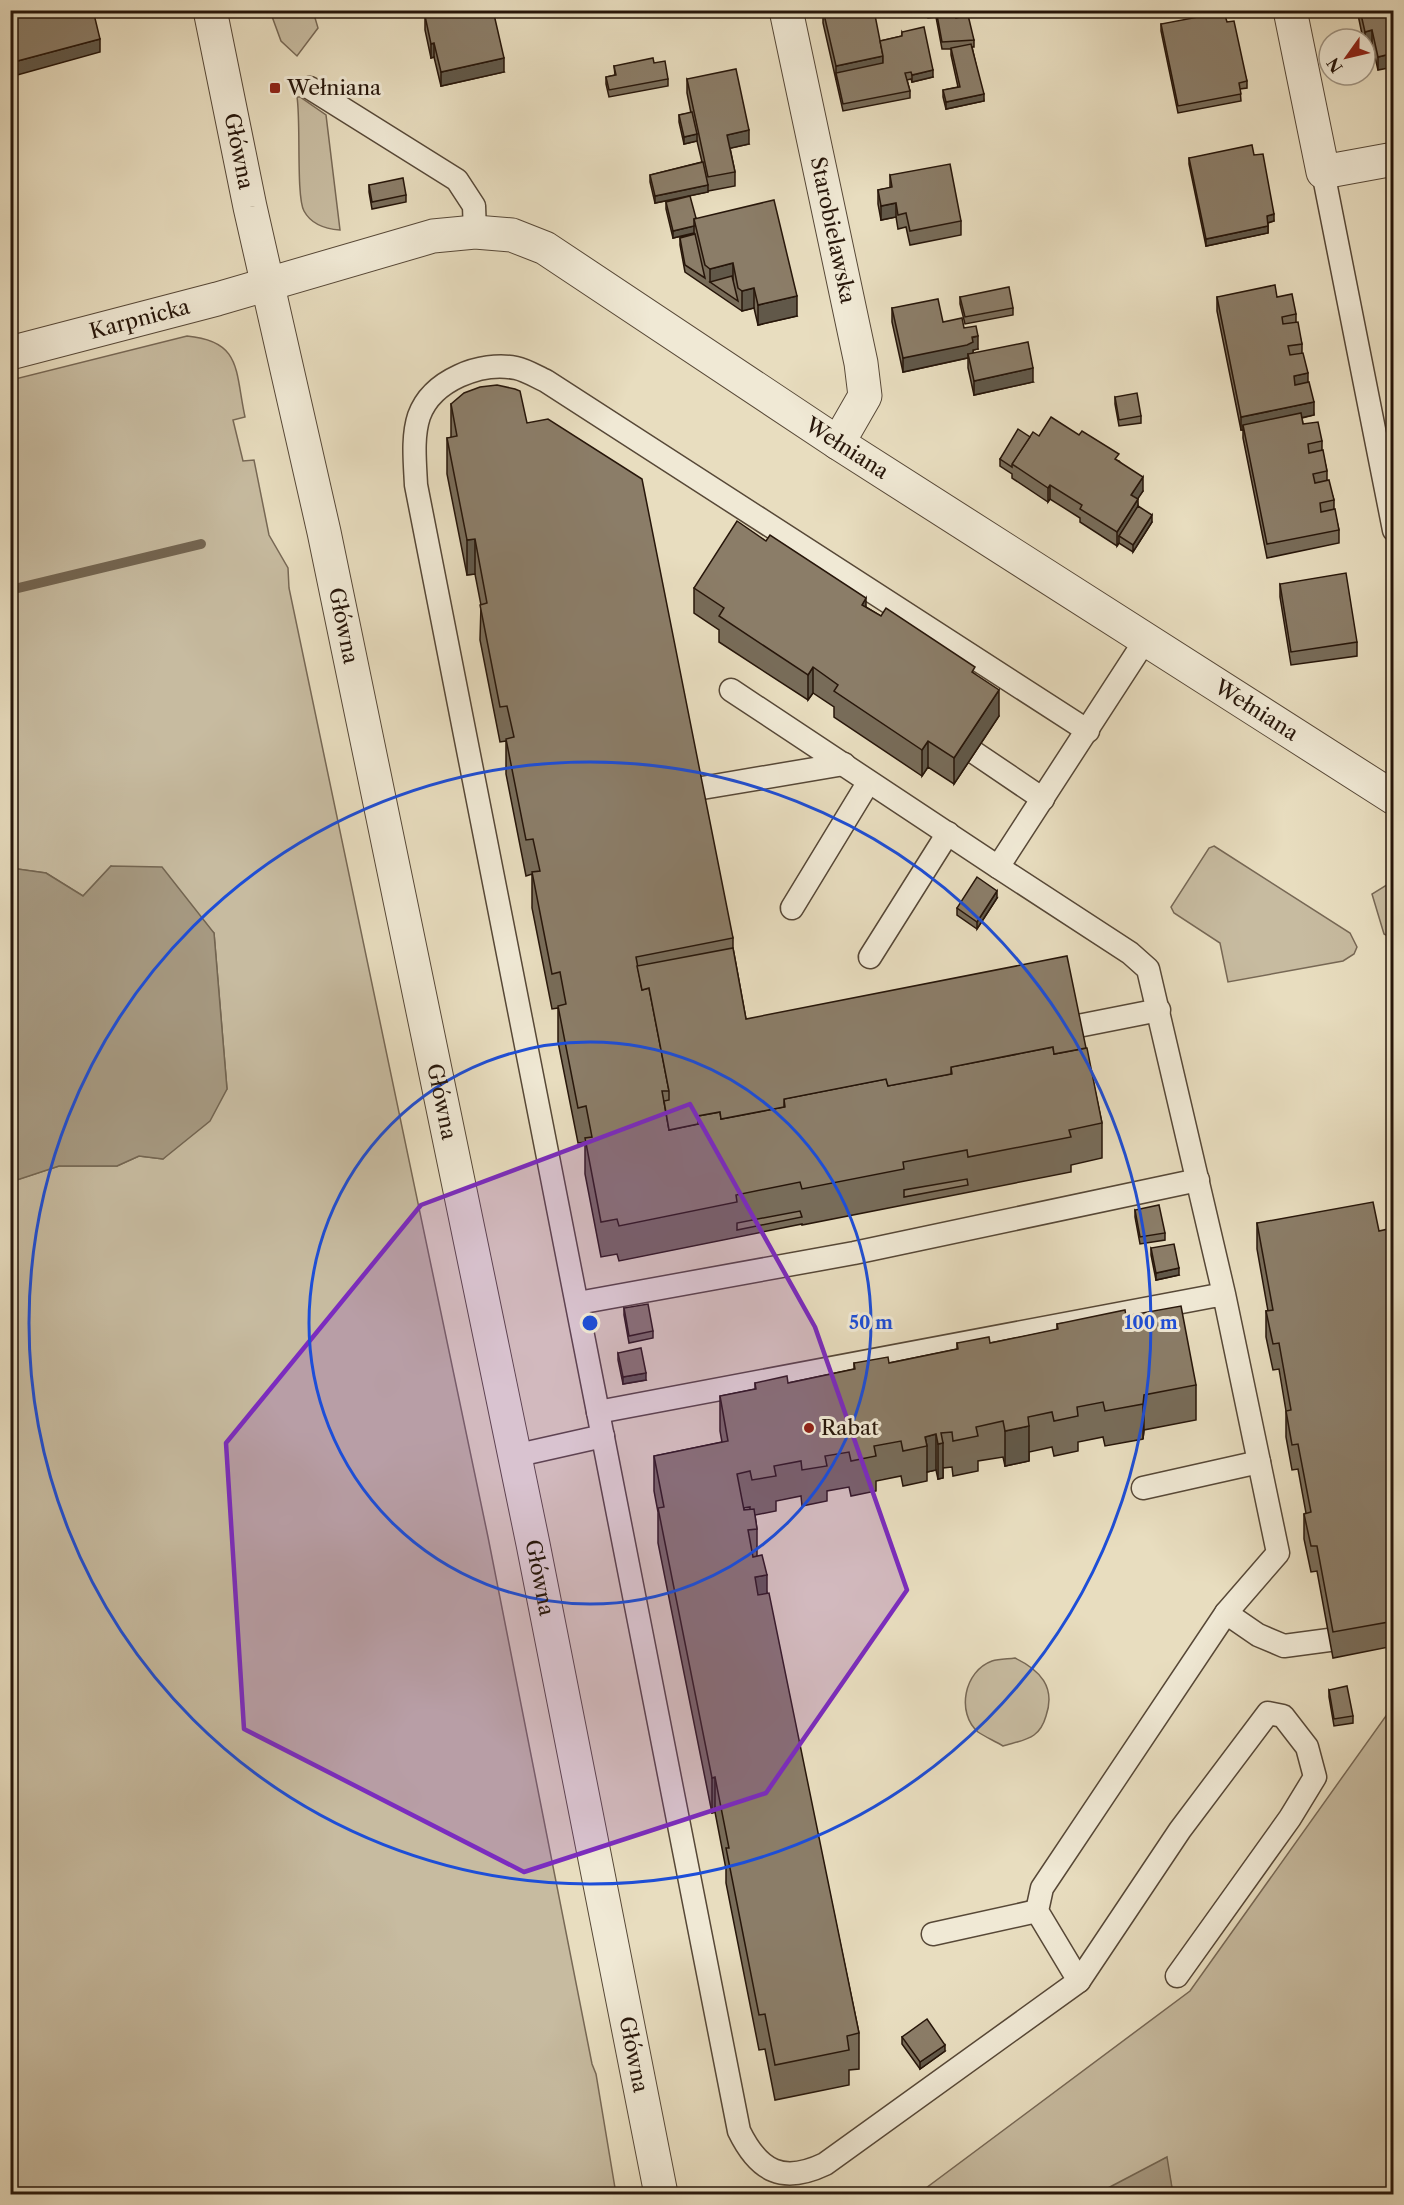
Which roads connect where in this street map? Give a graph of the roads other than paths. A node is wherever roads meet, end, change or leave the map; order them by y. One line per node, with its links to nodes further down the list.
1 (210, 10): 8 (street, Główna)
2 (786, 10): 10 (street, Starobielawska)
3 (1290, 10): 6 (street)
4 (310, 88): 7 (lane)
5 (1394, 159): 6 (street)
6 (1323, 172): 11 (lane)
7 (475, 232): 8 (street, Wełniana); 10 (street, Wełniana)
8 (268, 284): 9 (street, Karpnicka); 32 (street, Główna)
9 (10, 353)
10 (838, 444): 12 (street, Wełniana)
11 (1394, 530)
12 (1146, 639): 14 (lane); 19 (street, Wełniana)
13 (731, 690): 16 (lane)
14 (1088, 732): 20 (lane); 29 (lane)
15 (975, 753): 20 (lane)
16 (844, 764): 17 (lane); 18 (lane)
17 (868, 783): 21 (lane); 23 (lane)
18 (696, 789)
19 (1394, 798)
20 (1043, 799): 22 (lane)
21 (948, 833): 22 (lane); 24 (lane)
22 (998, 867): 25 (lane)
23 (792, 908)
24 (870, 957)
25 (1159, 1010): 26 (lane); 27 (lane)
26 (1078, 1026)
27 (1198, 1180): 28 (lane); 29 (lane)
28 (1224, 1294): 30 (lane); 33 (lane)
29 (578, 1303): 30 (lane)
30 (598, 1412): 31 (lane)
31 (603, 1436): 32 (lane); 40 (lane)
32 (514, 1456): 41 (street, Główna)
33 (1259, 1462): 34 (lane); 35 (lane)
34 (1143, 1488)
35 (1226, 1613): 36 (lane); 37 (lane)
36 (1329, 1640)
37 (1036, 1911): 38 (lane); 40 (lane)
38 (933, 1934)
39 (1177, 1976): 40 (lane)
40 (1079, 1981)
41 (661, 2194)

